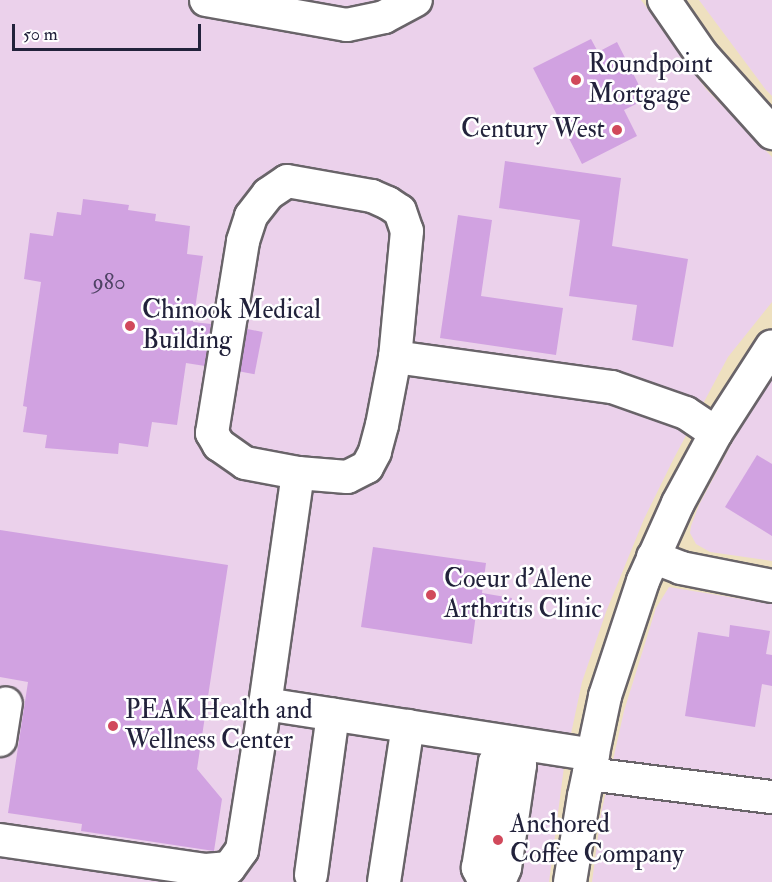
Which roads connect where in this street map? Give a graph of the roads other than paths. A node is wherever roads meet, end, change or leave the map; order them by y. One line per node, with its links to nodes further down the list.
1 (206, 0): 2 (street)
2 (416, 0)
3 (672, 2): 4 (street)
4 (772, 133)
5 (772, 346): 7 (street)
6 (395, 357): 7 (street); 8 (street); 8 (street)
7 (716, 433): 9 (street)
8 (298, 473): 12 (street)
9 (653, 556): 10 (street); 17 (street)
10 (772, 586)
11 (6, 703): 15 (street)
12 (265, 705): 13 (street); 19 (street)
13 (333, 715): 14 (street); 20 (street)
14 (408, 726): 16 (street); 21 (street)
15 (0, 740)
16 (509, 742): 17 (street); 22 (street); 23 (street)
17 (591, 764): 18 (street); 24 (street)
18 (772, 797)
19 (0, 840)
20 (311, 875)
21 (384, 882)
22 (485, 882)
23 (499, 882)
24 (570, 882)

